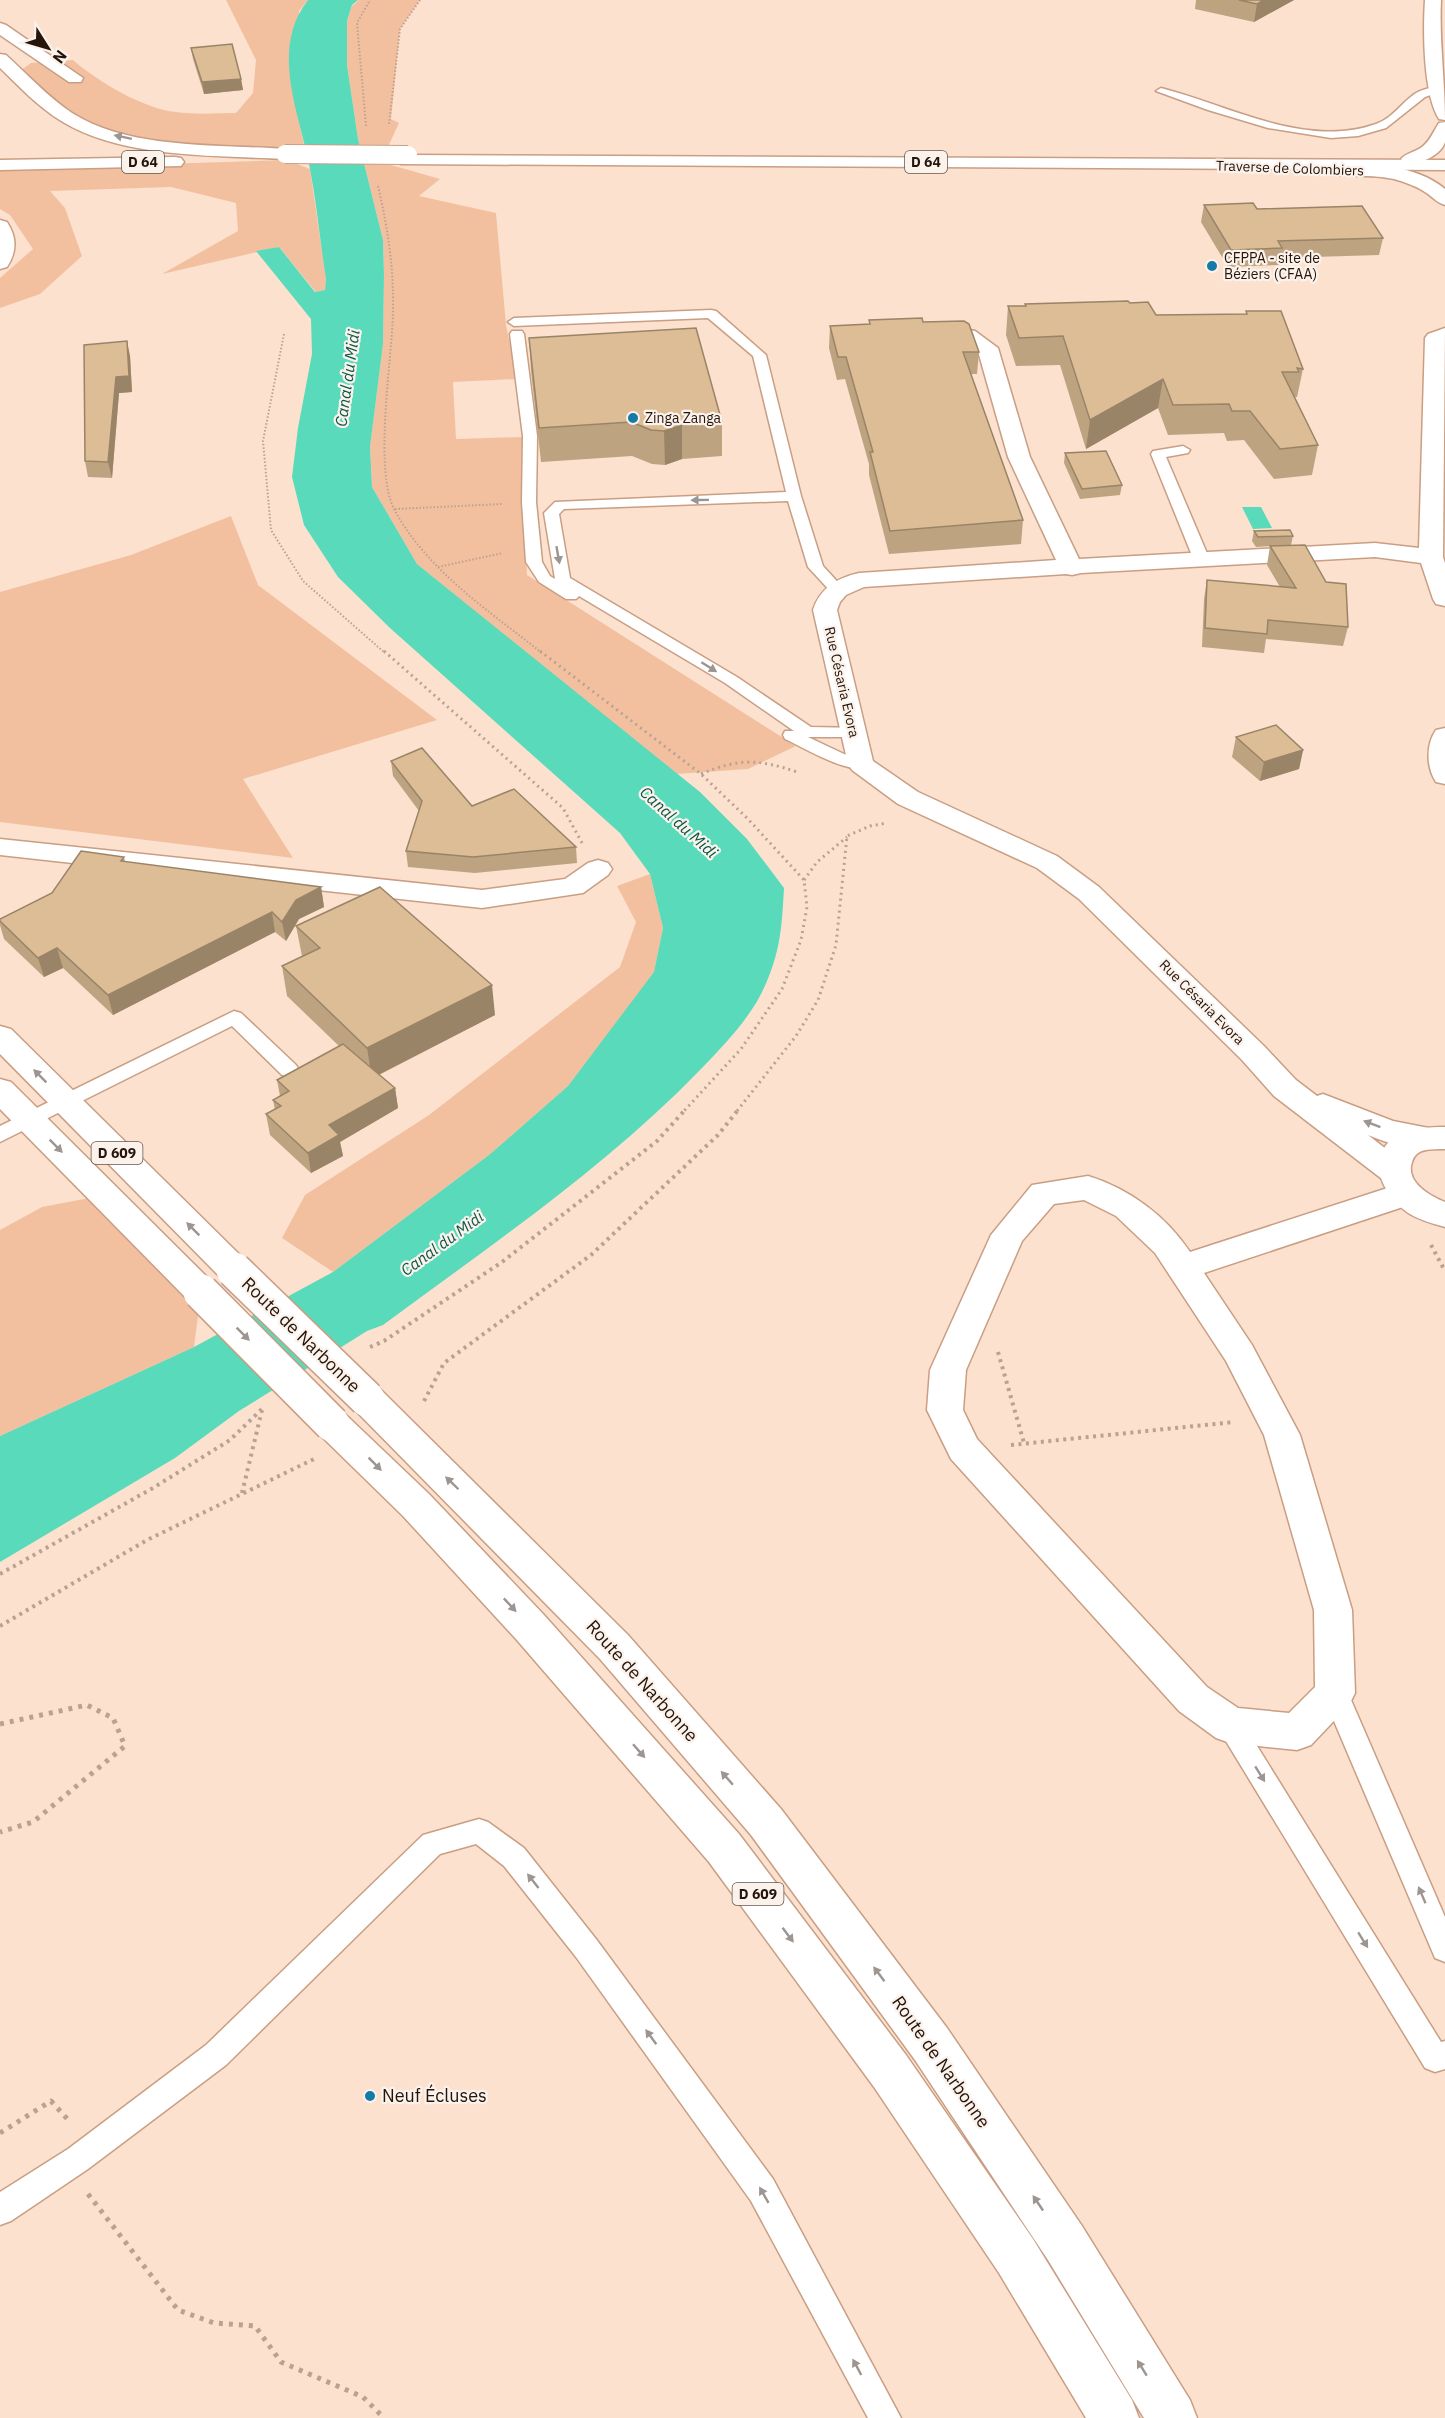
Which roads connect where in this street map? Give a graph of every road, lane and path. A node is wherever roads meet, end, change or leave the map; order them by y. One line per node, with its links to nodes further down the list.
1 (370, 0): 12 (path)
2 (420, 0): 10 (path)
3 (1437, 1): 7 (main road)
4 (0, 27): 6 (main road)
5 (0, 59): 13 (main road, one-way to 5)
6 (75, 78)
7 (1438, 89): 8 (lane); 9 (main road)
8 (1161, 91)
9 (1445, 115)
10 (388, 126)
11 (1445, 127): 15 (main road)
12 (367, 132)
13 (286, 157): 14 (main road, D 64); 17 (main road, D 64); 19 (main road, D 64)
14 (407, 158): 15 (main road, D 64); 18 (main road, D 64)
15 (1410, 159): 16 (main road, D 64)
16 (1445, 159)
17 (0, 160)
18 (1128, 164): 20 (main road, D 64); 22 (main road, Traverse de Colombiers)
19 (0, 165)
20 (1445, 165)
21 (377, 184): 31 (path)
22 (1445, 199)
23 (0, 226): 24 (main road)
24 (0, 263)
25 (946, 332): 36 (main road)
26 (284, 334): 48 (path)
27 (1445, 334): 33 (main road)
28 (1183, 450): 34 (lane)
29 (794, 496): 30 (lane); 37 (lane); 39 (lane, one-way to 39)
30 (529, 502): 31 (path); 32 (lane)
31 (394, 509): 35 (path)
32 (534, 549): 35 (path); 41 (lane)
33 (1431, 557): 34 (main road); 38 (main road)
34 (1201, 558): 36 (main road)
35 (438, 567): 42 (path)
36 (1072, 568): 37 (main road)
37 (837, 590): 39 (main road, Rue Césaria Evora)
38 (1445, 599)
39 (854, 732): 41 (main road, Rue Césaria Evora)
40 (1445, 736): 44 (main road)
41 (861, 764): 52 (main road, Rue Césaria Evora)
42 (701, 774): 43 (path); 49 (path)
43 (801, 774)
44 (1445, 776)
45 (893, 821): 46 (path)
46 (847, 836): 49 (path); 64 (path)
47 (0, 847): 48 (main road)
48 (598, 869)
49 (804, 880): 61 (path)
50 (0, 1035): 54 (main road, Route de Narbonne / D 609, one-way to 50)
51 (289, 1070): 54 (lane)
52 (1285, 1088): 57 (main road, Rue Césaria Evora, one-way to 52); 58 (main road, Rue Césaria Evora)
53 (0, 1090): 55 (main road, D 609)
54 (66, 1101): 55 (lane); 64 (main road, Route de Narbonne / D 609, one-way to 54, bridge)
55 (31, 1120): 56 (lane); 63 (main road, D 609, one-way to 63, bridge)
56 (0, 1135)
57 (1437, 1138): 58 (main road)
58 (1424, 1203): 59 (main road)
59 (1181, 1268): 60 (main road); 62 (main road)
60 (982, 1297): 65 (path); 66 (main road)
61 (362, 1349)
62 (1273, 1418): 65 (path); 70 (main road)
63 (342, 1432): 67 (path); 81 (main road, D 609, one-way to 81)
64 (405, 1436): 82 (main road, Route de Narbonne / D 609, one-way to 64)
65 (1024, 1443): 66 (path)
66 (964, 1449): 72 (main road)
67 (242, 1494): 68 (path); 69 (path)
68 (0, 1574)
69 (0, 1626)
70 (1335, 1693): 72 (main road); 74 (lane, one-way to 70)
71 (0, 1724): 73 (path)
72 (1230, 1725): 75 (lane, one-way to 75)
73 (0, 1832)
74 (1445, 1949)
75 (1445, 2055)
76 (0, 2133): 77 (path)
77 (78, 2159): 78 (lane); 79 (path); 80 (lane, one-way to 77)
78 (0, 2210)
79 (384, 2418)
80 (885, 2418)
81 (1114, 2418)
82 (1172, 2418)

